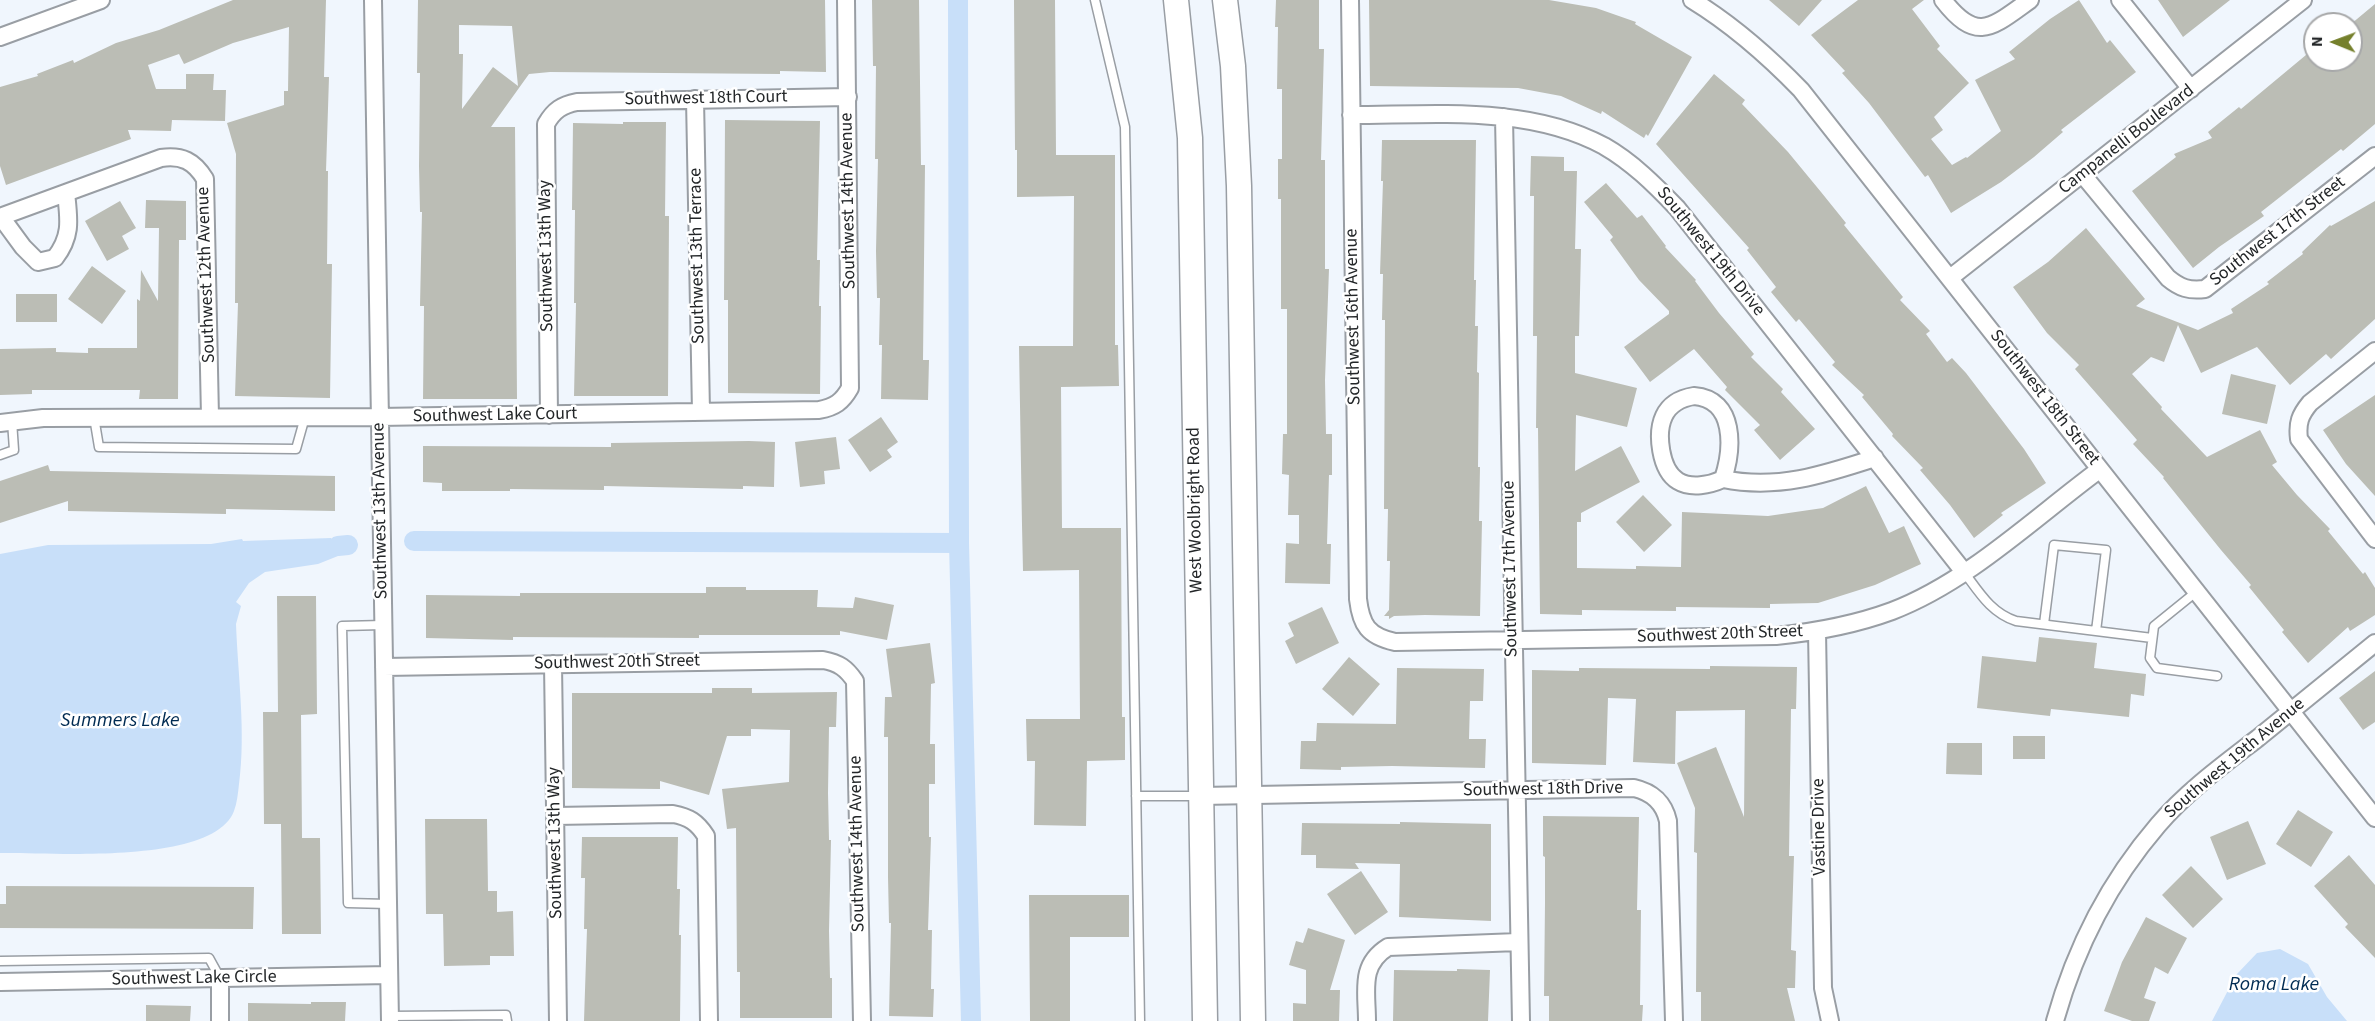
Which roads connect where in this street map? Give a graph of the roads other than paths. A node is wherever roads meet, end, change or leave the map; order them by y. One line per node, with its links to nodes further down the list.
1 (101, 0): 13 (street)
2 (373, 0): 32 (street, Southwest 13th Avenue)
3 (846, 0): 15 (street, Southwest 14th Avenue)
4 (1095, 0): 55 (lane)
5 (1176, 0): 56 (main road, West Woolbright Road)
6 (1225, 0): 57 (main road)
7 (1350, 0): 18 (street, Southwest 16th Avenue)
8 (1692, 0): 24 (street, Southwest 18th Street)
9 (1943, 0): 10 (street)
10 (2030, 0)
11 (2120, 0): 14 (street)
12 (2303, 0): 14 (street, Campanelli Boulevard)
13 (0, 37)
14 (2192, 89): 21 (street, Campanelli Boulevard)
15 (848, 97): 16 (street, Southwest 18th Court); 26 (street, Southwest 14th Avenue)
16 (696, 99): 17 (street, Southwest 18th Court); 27 (street, Southwest 13th Terrace)
17 (564, 104): 28 (street, Southwest 13th Way)
18 (1351, 115): 19 (street, Southwest 19th Drive); 43 (street, Southwest 16th Avenue)
19 (1504, 117): 35 (street, Southwest 19th Drive); 47 (street, Southwest 17th Avenue)
20 (2375, 156): 21 (street, Southwest 17th Street)
21 (2083, 175): 24 (street, Campanelli Boulevard)
22 (66, 193): 23 (street); 23 (street); 30 (street, Southwest 12th Avenue)
23 (0, 217)
24 (1950, 278): 36 (street, Southwest 18th Street)
25 (2375, 351): 38 (street)
26 (843, 400): 27 (street, Southwest Lake Court)
27 (701, 412): 28 (street, Southwest Lake Court)
28 (549, 415): 32 (street, Southwest Lake Court)
29 (94, 417): 30 (street, Southwest Lake Court); 31 (lane); 33 (street, Southwest Lake Court)
30 (210, 417): 31 (street, Southwest Lake Court)
31 (305, 417): 32 (street, Southwest Lake Court)
32 (380, 417): 42 (street, Southwest 13th Avenue)
33 (6, 422): 34 (lane)
34 (0, 455)
35 (1875, 458): 37 (street); 39 (street, Southwest 19th Drive)
36 (2099, 470): 39 (street, Southwest 20th Street); 40 (street, Southwest 18th Street)
37 (1723, 479): 37 (street)
38 (2375, 539)
39 (1964, 572): 41 (lane); 45 (street, Southwest 20th Street)
40 (2196, 592): 46 (lane); 53 (street, Southwest 18th Street)
41 (2044, 624): 44 (lane); 44 (lane)
42 (383, 625): 50 (street, Southwest 13th Avenue); 60 (lane)
43 (1369, 631): 47 (street, Southwest 20th Street)
44 (2096, 631): 46 (lane)
45 (1817, 632): 47 (street, Southwest 20th Street); 79 (street, Vastine Drive)
46 (2152, 638): 52 (lane)
47 (1513, 641): 54 (street, Southwest 17th Avenue)
48 (2375, 643): 53 (street, Southwest 19th Avenue)
49 (553, 664): 50 (street, Southwest 20th Street); 51 (street, Southwest 20th Street); 58 (street, Southwest 13th Way)
50 (384, 667): 60 (street, Southwest 13th Avenue)
51 (848, 670): 72 (street, Southwest 14th Avenue)
52 (2217, 676)
53 (2290, 711): 59 (street, Southwest 18th Street); 80 (street, Southwest 19th Avenue)
54 (1515, 790): 57 (street, Southwest 18th Drive); 61 (street, Southwest 17th Avenue); 78 (street, Southwest 18th Drive)
55 (1136, 796): 56 (lane); 73 (lane)
56 (1201, 796): 57 (street, Southwest 18th Drive); 74 (main road, West Woolbright Road)
57 (1249, 796): 75 (main road)
58 (555, 816): 70 (street, Southwest 13th Way); 71 (street)
59 (2375, 818)
60 (388, 904): 63 (street, Southwest 13th Avenue)
61 (1518, 942): 76 (street); 77 (street, Southwest 17th Avenue)
62 (0, 961): 64 (lane)
63 (389, 975): 64 (street, Southwest Lake Circle); 66 (street, Southwest 13th Avenue)
64 (220, 978): 65 (street, Southwest Lake Circle); 68 (street)
65 (0, 982)
66 (390, 1018): 67 (lane)
67 (450, 1018): 69 (lane)
68 (220, 1021)
69 (507, 1021)
70 (558, 1021)
71 (709, 1021)
72 (862, 1021)
73 (1140, 1021)
74 (1205, 1021)
75 (1253, 1021)
76 (1367, 1021)
77 (1521, 1021)
78 (1674, 1021)
79 (1830, 1021)
80 (2055, 1021)

